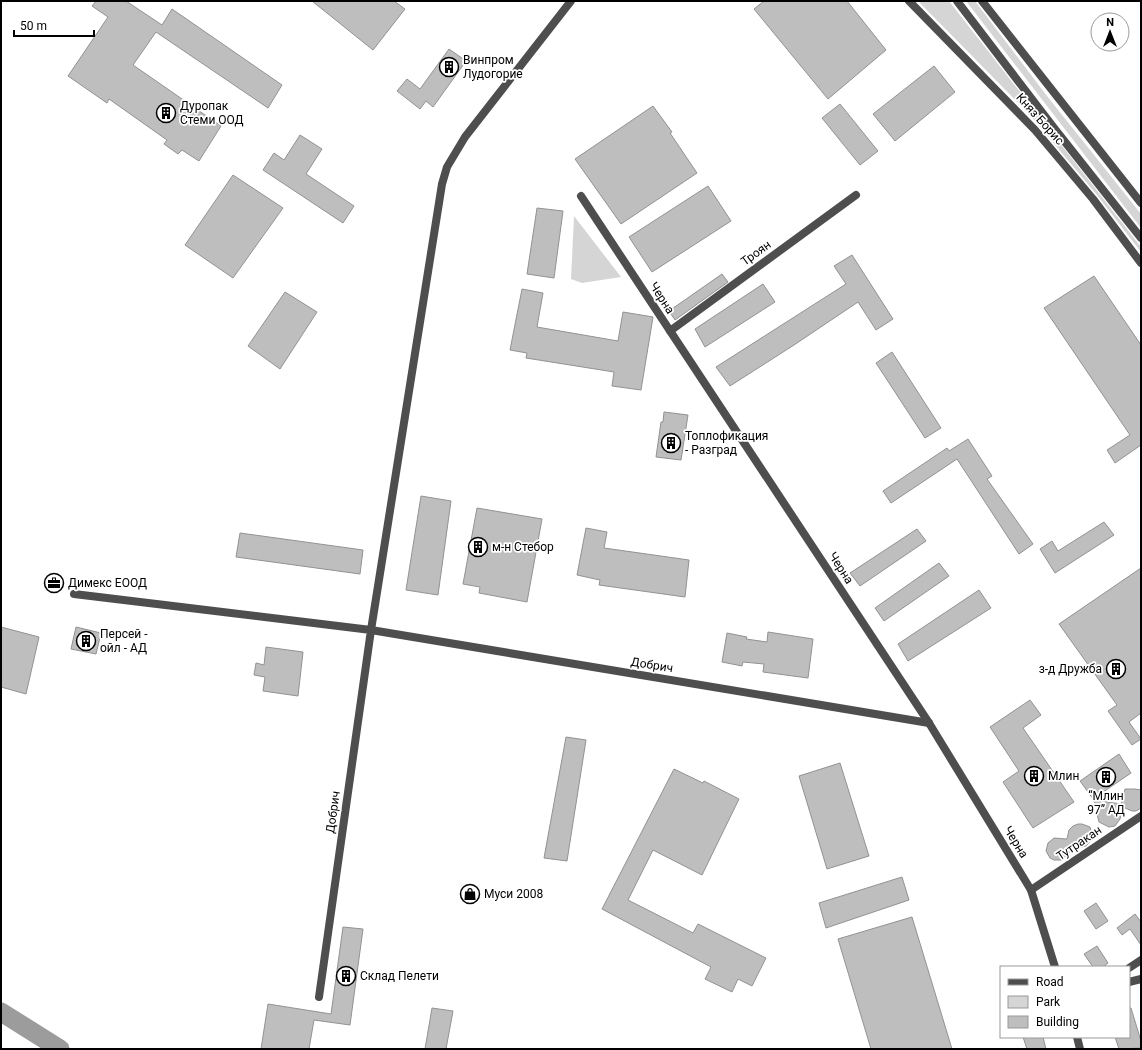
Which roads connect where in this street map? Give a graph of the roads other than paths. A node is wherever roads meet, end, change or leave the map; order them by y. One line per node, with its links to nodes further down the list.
1 (571, 1): 12 (street)
2 (909, 1): 9 (street, Княз Борис)
3 (957, 1): 8 (street, Княз Борис)
4 (982, 1): 7 (street)
5 (856, 195): 10 (street, Троян)
6 (581, 196): 10 (street, Черна)
7 (1141, 203)
8 (1141, 238)
9 (1141, 263)
10 (670, 331): 13 (street, Черна)
11 (74, 594): 12 (street, Добрич)
12 (371, 630): 13 (street, Добрич); 21 (street, Добрич)
13 (929, 723): 15 (street, Черна)
14 (1141, 816): 15 (street, Тутракан)
15 (1031, 890): 17 (street, Черна)
16 (1141, 960): 18 (street)
17 (1055, 966)
18 (1130, 967)
19 (1141, 979): 20 (street)
20 (1130, 982)
21 (319, 997)
22 (1077, 1038): 23 (street)
23 (1080, 1049)

